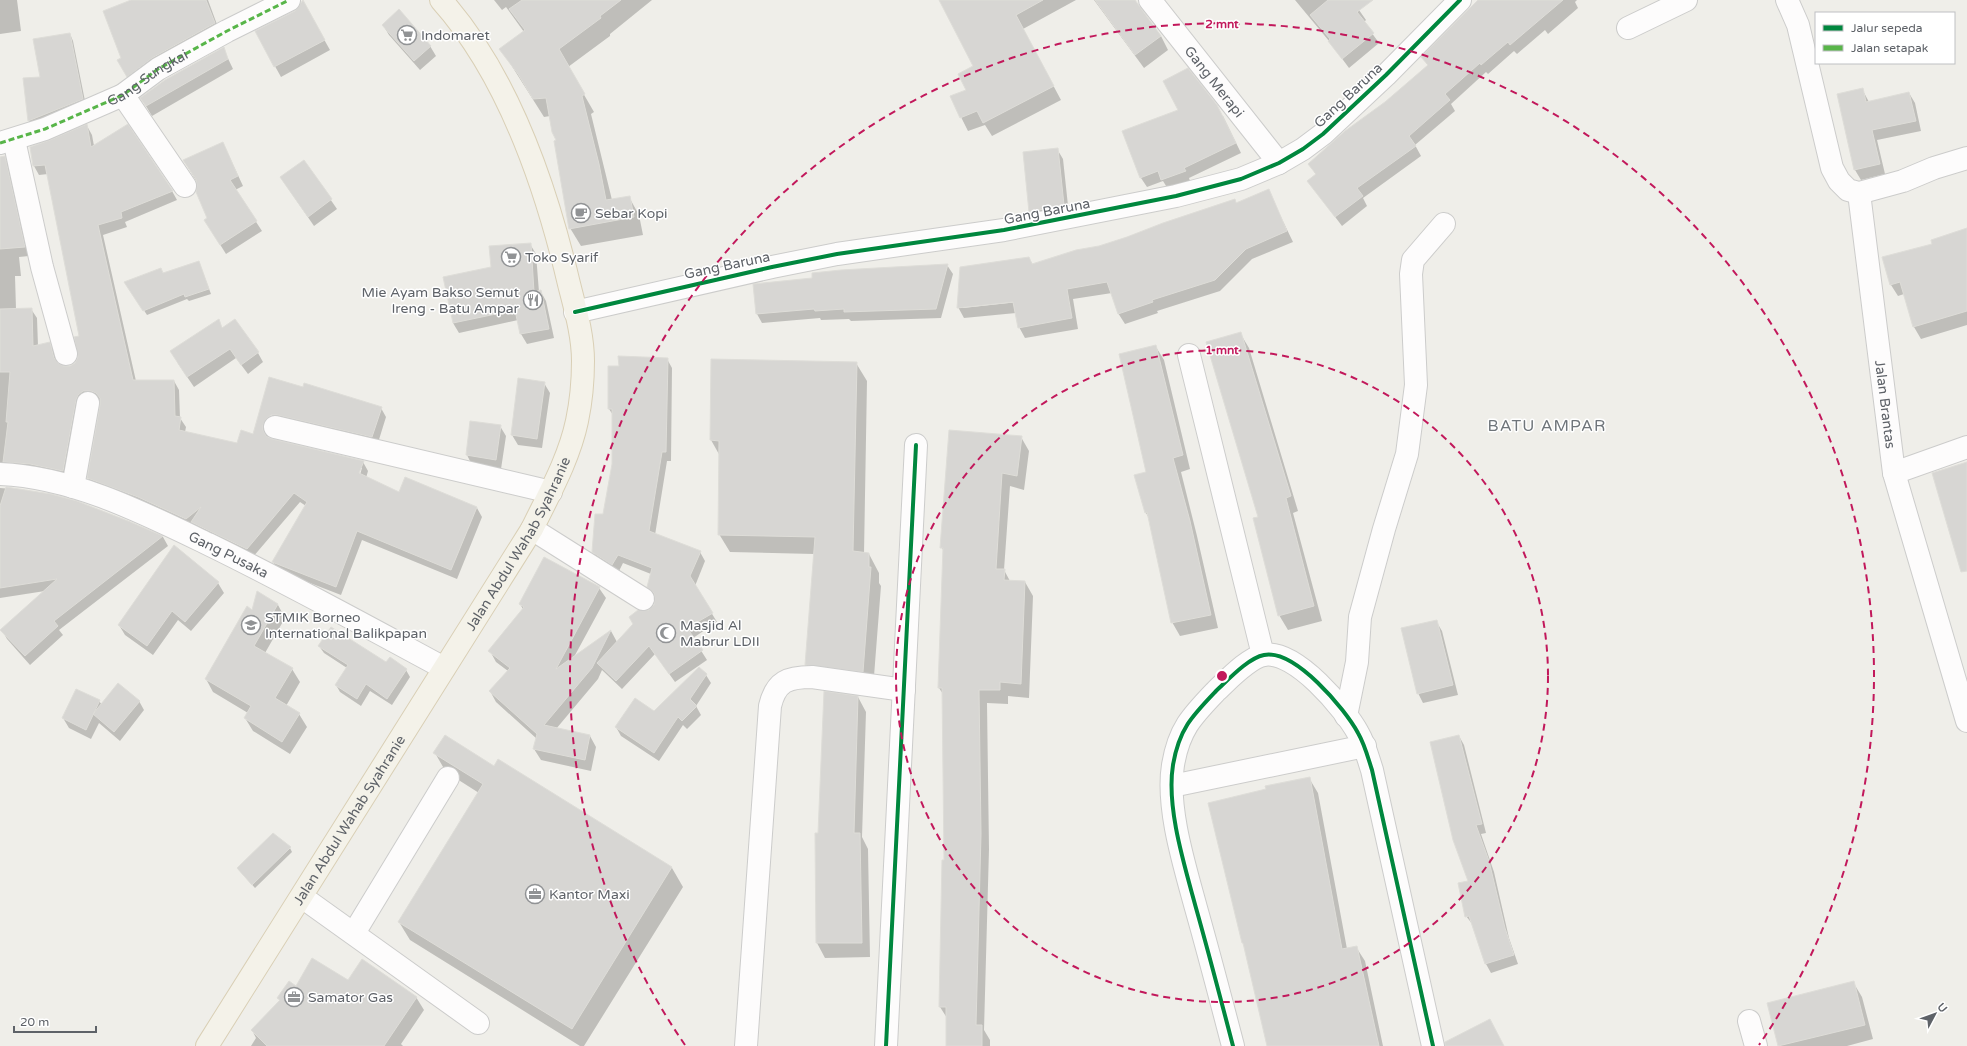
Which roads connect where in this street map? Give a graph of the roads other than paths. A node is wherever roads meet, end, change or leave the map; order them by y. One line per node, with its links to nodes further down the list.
1 (289, 0): 8 (street, Gang Sungkai)
2 (441, 0): 15 (main road, Jalan Abdul Wahab Syahranie)
3 (1150, 0): 11 (street, Gang Merapi)
4 (1460, 0): 11 (street, Gang Baruna)
5 (1686, 0): 7 (street)
6 (1788, 0): 13 (street)
7 (1628, 28)
8 (123, 95): 9 (street, Gang Sungkai); 12 (street)
9 (7, 141): 16 (street)
10 (1967, 158): 13 (street)
11 (1279, 163): 15 (street, Gang Baruna)
12 (185, 186)
13 (1859, 193): 22 (street, Jalan Brantas)
14 (1444, 224): 31 (street)
15 (575, 312): 25 (main road, Jalan Abdul Wahab Syahranie)
16 (66, 354)
17 (1189, 355): 28 (street)
18 (88, 403): 24 (street)
19 (275, 427): 25 (street)
20 (916, 445): 30 (street)
21 (1967, 447): 22 (street)
22 (1894, 473): 32 (street, Jalan Brantas)
23 (0, 474): 24 (street, Gang Pusaka)
24 (73, 487): 29 (street, Gang Pusaka)
25 (551, 492): 26 (main road, Jalan Abdul Wahab Syahranie)
26 (532, 529): 27 (street); 29 (main road, Jalan Abdul Wahab Syahranie)
27 (643, 599)
28 (1263, 655): 31 (street); 35 (street)
29 (444, 668): 36 (main road, Jalan Abdul Wahab Syahranie)
30 (904, 690): 41 (street); 42 (street)
31 (1346, 716): 33 (street)
32 (1967, 721)
33 (1365, 746): 35 (street); 44 (street)
34 (448, 778): 37 (street)
35 (1172, 786): 43 (street)
36 (302, 897): 37 (street); 40 (main road, Jalan Abdul Wahab Syahranie)
37 (354, 933): 39 (street)
38 (1749, 1021): 45 (street)
39 (478, 1023)
40 (207, 1046)
41 (746, 1046)
42 (886, 1046)
43 (1233, 1046)
44 (1433, 1046)
45 (1756, 1046)

